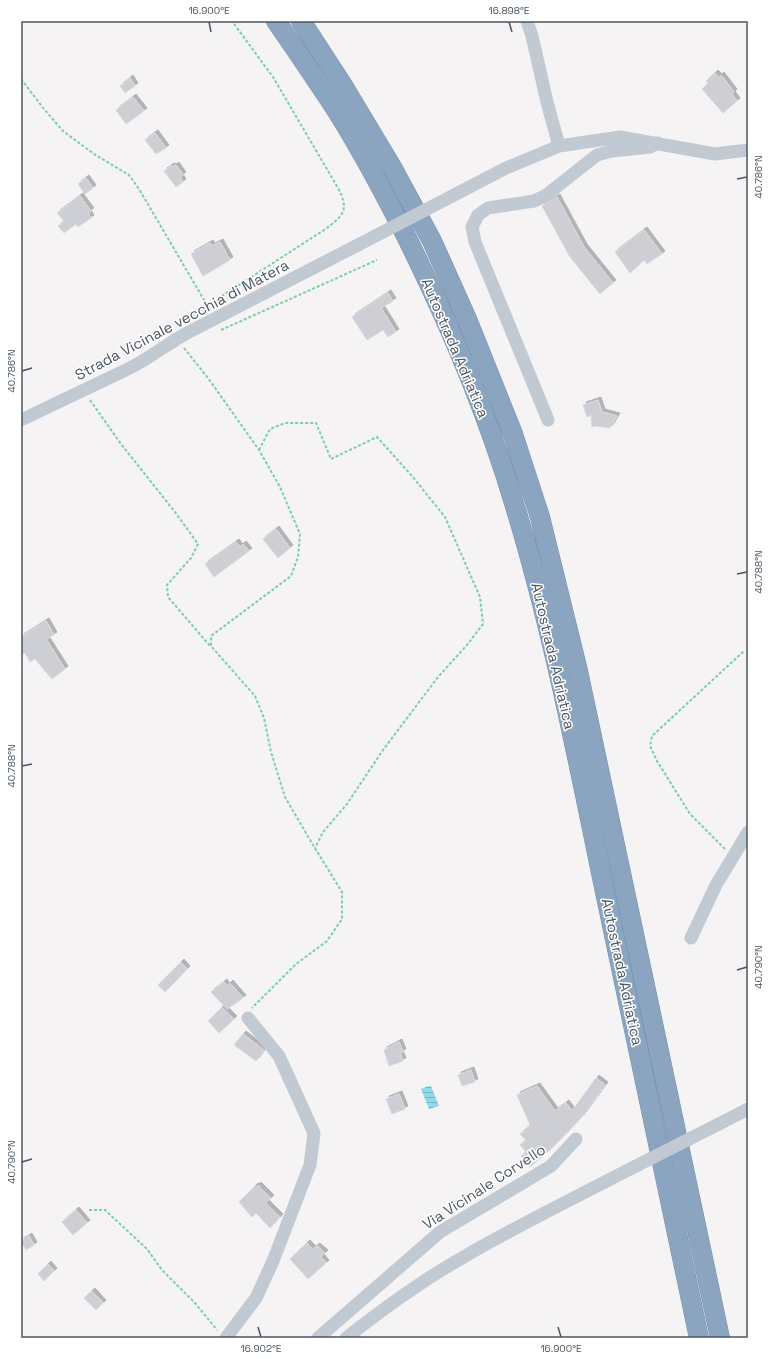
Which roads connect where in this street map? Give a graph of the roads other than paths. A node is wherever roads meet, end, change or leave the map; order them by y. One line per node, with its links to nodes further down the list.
1 (276, 21): 17 (highway, Autostrada Adriatica)
2 (301, 21): 18 (highway, Autostrada Adriatica)
3 (527, 21): 5 (street)
4 (658, 143): 5 (street); 6 (street); 8 (street)
5 (559, 146): 7 (street, Strada Vicinale vecchia di Matera, bridge)
6 (748, 150)
7 (21, 420)
8 (548, 420)
9 (748, 832): 10 (street)
10 (691, 938)
11 (248, 1018): 14 (street)
12 (748, 1109): 16 (street, bridge)
13 (576, 1139): 15 (street, Via Vicinale Corvello)
14 (223, 1335)
15 (318, 1338)
16 (346, 1338)
17 (699, 1338)
18 (720, 1338)

